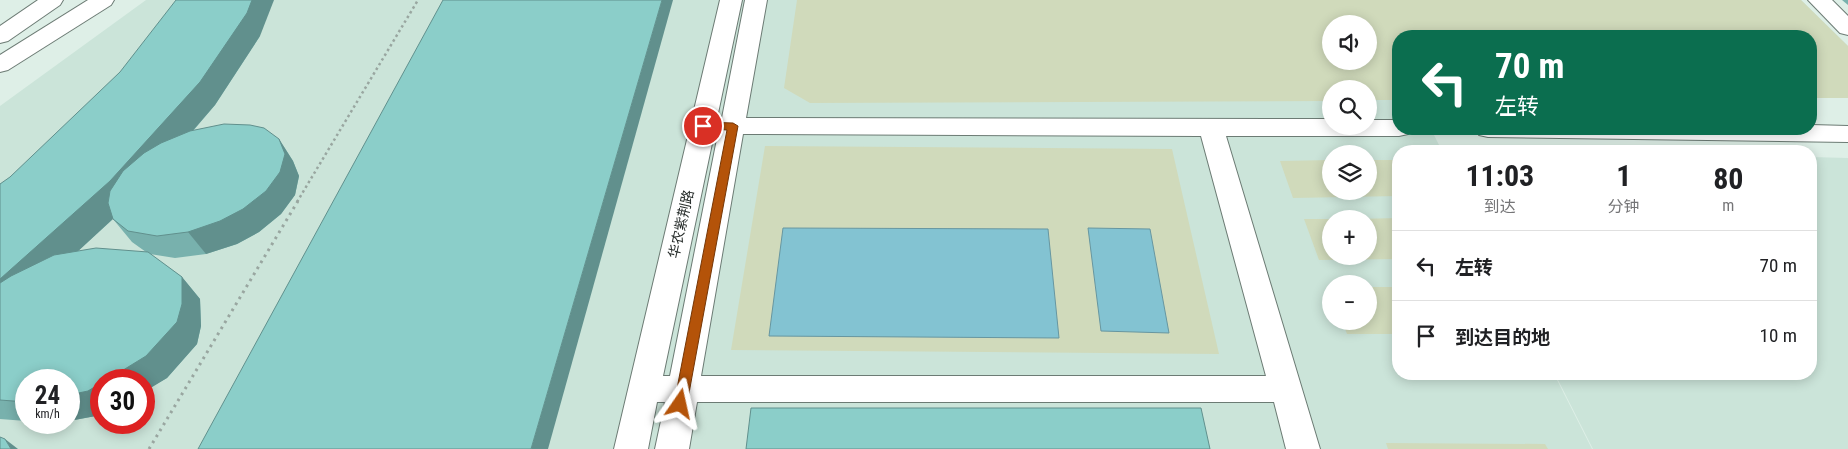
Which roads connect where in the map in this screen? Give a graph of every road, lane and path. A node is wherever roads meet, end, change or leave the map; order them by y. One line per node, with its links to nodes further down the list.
1 (24, 0): 9 (street)
2 (52, 0): 11 (street)
3 (80, 0): 12 (street)
4 (103, 0): 13 (street)
5 (418, 0): 23 (path)
6 (731, 0): 14 (street, 华农紫荆路)
7 (756, 0): 15 (street)
8 (1819, 0): 10 (street)
9 (0, 16)
10 (1848, 28)
11 (0, 36)
12 (0, 57)
13 (0, 65)
14 (703, 126): 15 (street); 20 (street, 华农紫荆路)
15 (733, 126): 16 (street); 21 (street)
16 (1211, 128): 17 (street); 22 (street)
17 (1392, 128)
18 (1817, 134): 19 (street)
19 (1848, 134)
20 (644, 389): 21 (street); 24 (street, 华农紫荆路)
21 (683, 389): 22 (street); 25 (street)
22 (1286, 389): 26 (street)
23 (149, 449)
24 (631, 449)
25 (672, 449)
26 (1303, 449)

